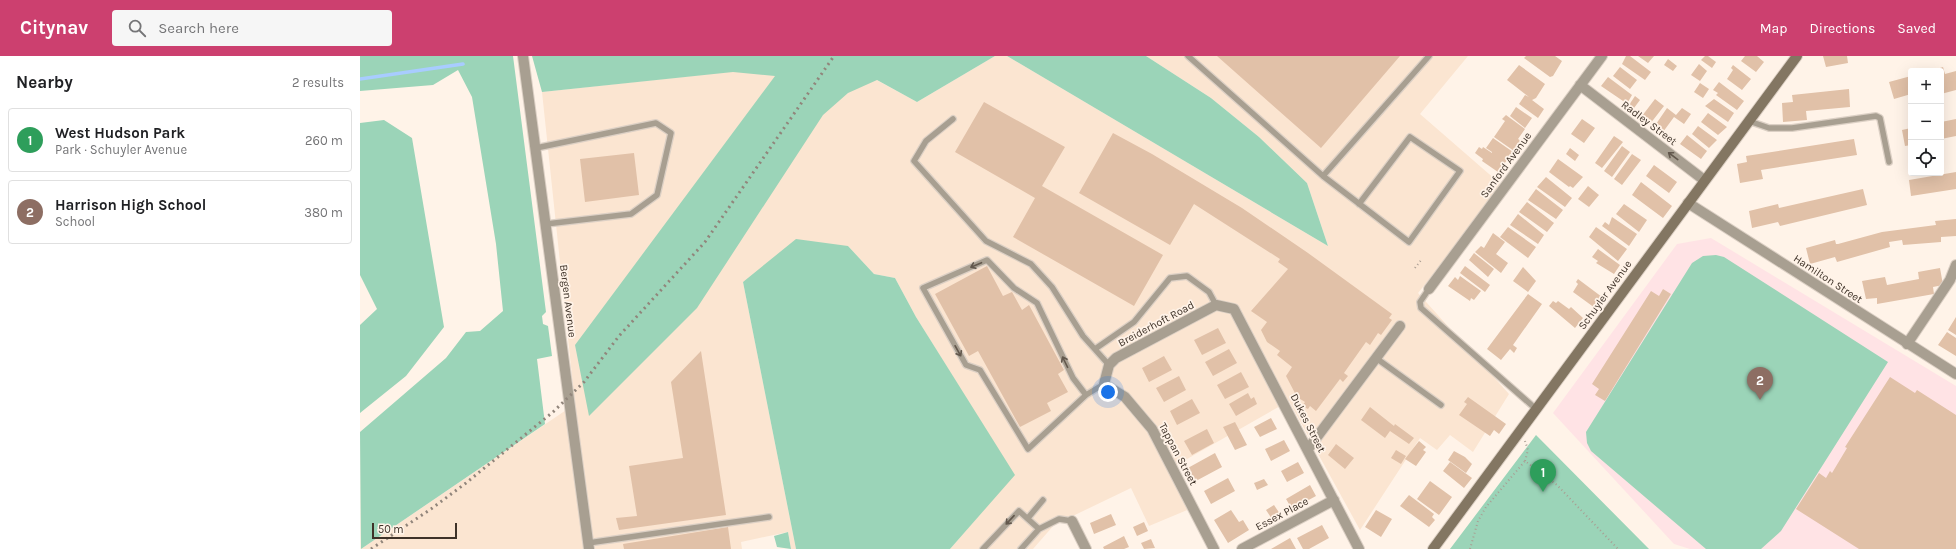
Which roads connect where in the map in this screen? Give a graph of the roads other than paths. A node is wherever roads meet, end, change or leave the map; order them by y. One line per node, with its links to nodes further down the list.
1 (523, 56): 9 (street, Bergen Avenue)
2 (1188, 56): 11 (lane)
3 (1429, 56): 11 (lane)
4 (1602, 56): 6 (street, Sanford Avenue)
5 (1797, 56): 8 (main road, Schuyler Avenue)
6 (1580, 85): 12 (street, Radley Street, one-way to 6); 17 (street, Sanford Avenue)
7 (953, 119): 21 (lane)
8 (1749, 121): 10 (lane); 12 (main road, Schuyler Avenue)
9 (536, 148): 15 (street, Bergen Avenue); 15 (lane)
10 (1889, 162)
11 (1323, 176): 14 (lane)
12 (1704, 180): 13 (main road, Schuyler Avenue)
13 (1688, 203): 20 (street, Hamilton Street); 28 (main road, Schuyler Avenue)
14 (1359, 204): 14 (lane)
15 (546, 224): 36 (street, Bergen Avenue)
16 (1956, 264): 20 (street)
17 (1429, 289): 28 (lane)
18 (1216, 305): 21 (lane); 23 (street, Breiderhoft Road); 29 (street, Dukes Street)
19 (1400, 326): 22 (street)
20 (1907, 344): 24 (street, Hamilton Street)
21 (1095, 349): 23 (lane)
22 (1376, 358): 27 (lane); 29 (street)
23 (1109, 365): 25 (street)
24 (1956, 374)
25 (1104, 384): 26 (lane); 40 (street, Tappan Street)
26 (1086, 395): 26 (lane, one-way to 26)
27 (1441, 405)
28 (1536, 409): 43 (main road, Schuyler Avenue)
29 (1308, 449): 31 (street, Dukes Street)
30 (1044, 500): 33 (lane)
31 (1334, 500): 41 (street, Essex Place); 42 (street, Dukes Street)
32 (769, 517): 36 (lane)
33 (1028, 518): 35 (lane); 37 (lane, one-way to 37)
34 (1072, 521): 35 (lane); 39 (street)
35 (1039, 529): 38 (lane)
36 (588, 546)
37 (984, 549)
38 (1021, 549)
39 (1086, 549)
40 (1214, 549)
41 (1242, 549)
42 (1359, 549)
43 (1433, 549)

